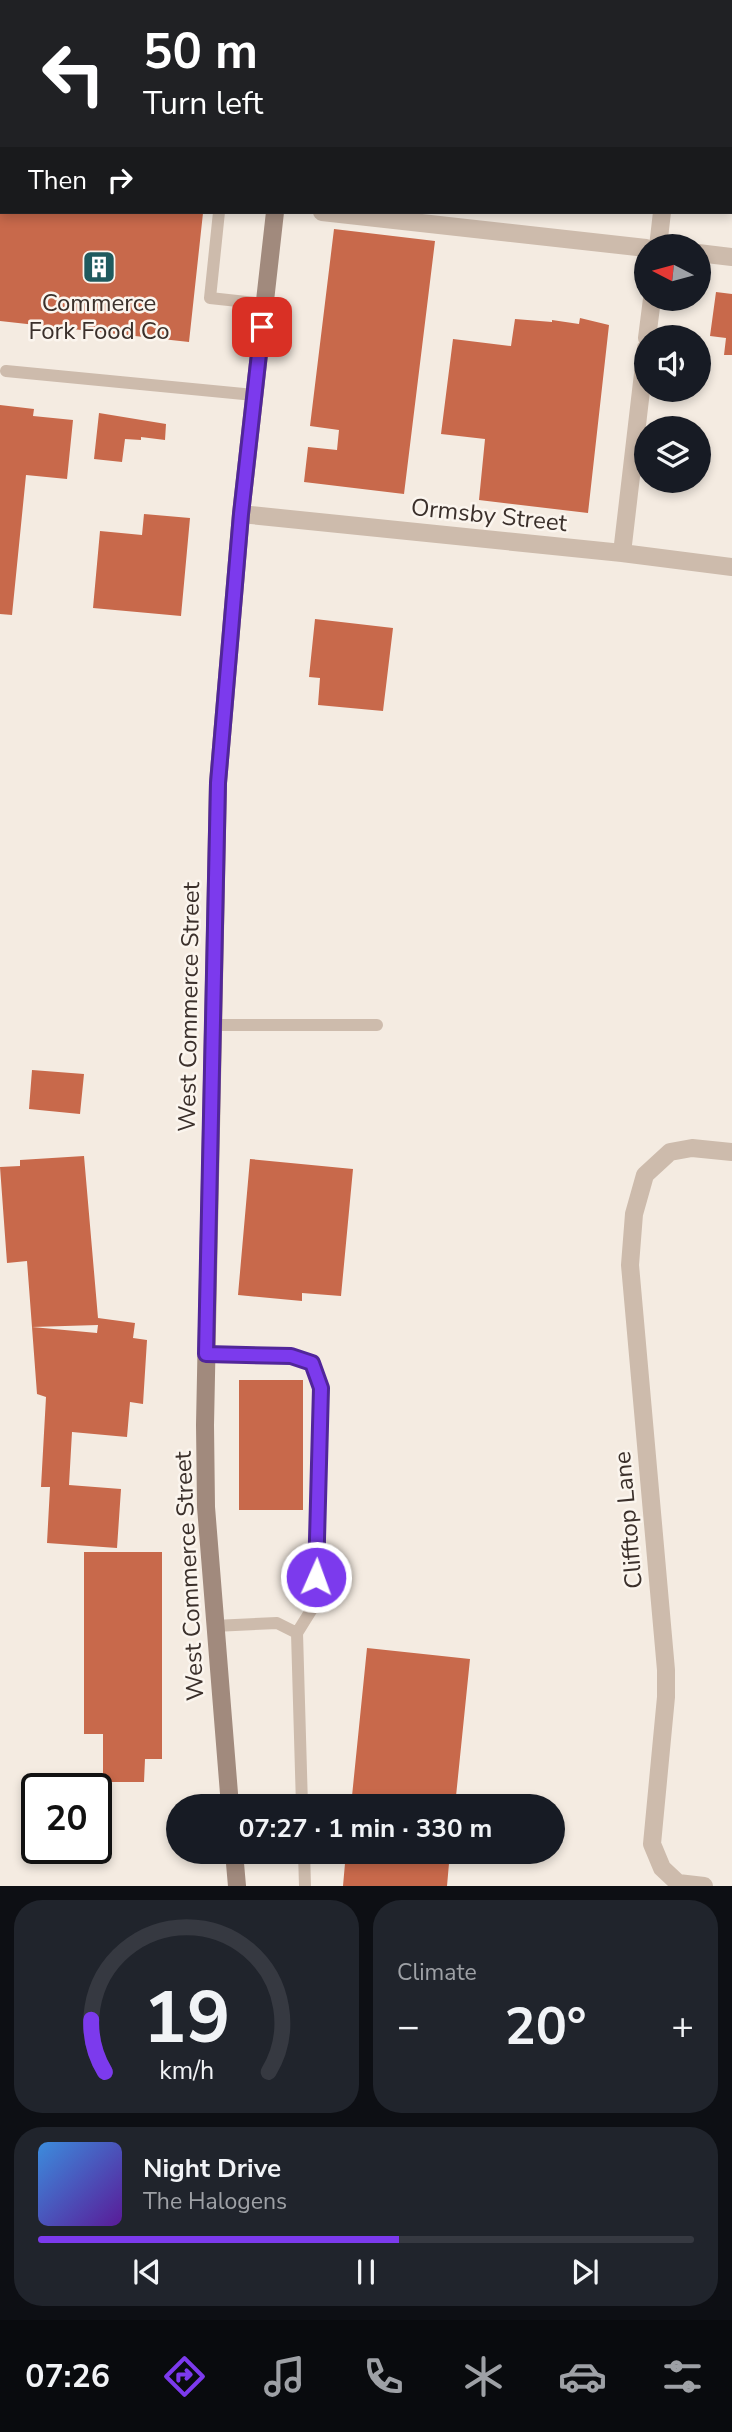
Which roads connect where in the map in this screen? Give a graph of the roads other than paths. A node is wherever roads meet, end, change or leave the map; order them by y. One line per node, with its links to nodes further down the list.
1 (219, 214): 9 (lane)
2 (275, 214): 9 (street, West Commerce Street)
3 (341, 214): 6 (street)
4 (662, 214): 5 (street)
5 (659, 234)
6 (634, 246)
7 (711, 255): 8 (street)
8 (732, 257)
9 (265, 304): 11 (street, West Commerce Street)
10 (6, 371): 11 (lane)
11 (254, 395): 13 (street, West Commerce Street)
12 (640, 402): 14 (street)
13 (241, 514): 14 (street, Ormsby Street); 16 (street, West Commerce Street)
14 (622, 553): 15 (street, Ormsby Street)
15 (732, 567)
16 (213, 1025): 17 (lane); 19 (street, West Commerce Street)
17 (377, 1026)
18 (732, 1152): 28 (street, Clifftop Lane)
19 (206, 1354): 20 (street, West Commerce Street); 21 (lane)
20 (214, 1626): 21 (lane); 22 (street, West Commerce Street)
21 (297, 1633): 23 (lane)
22 (229, 1794)
23 (302, 1794)
24 (235, 1864): 26 (street)
25 (304, 1864): 27 (lane)
26 (237, 1886)
27 (305, 1886)
28 (704, 1886)

